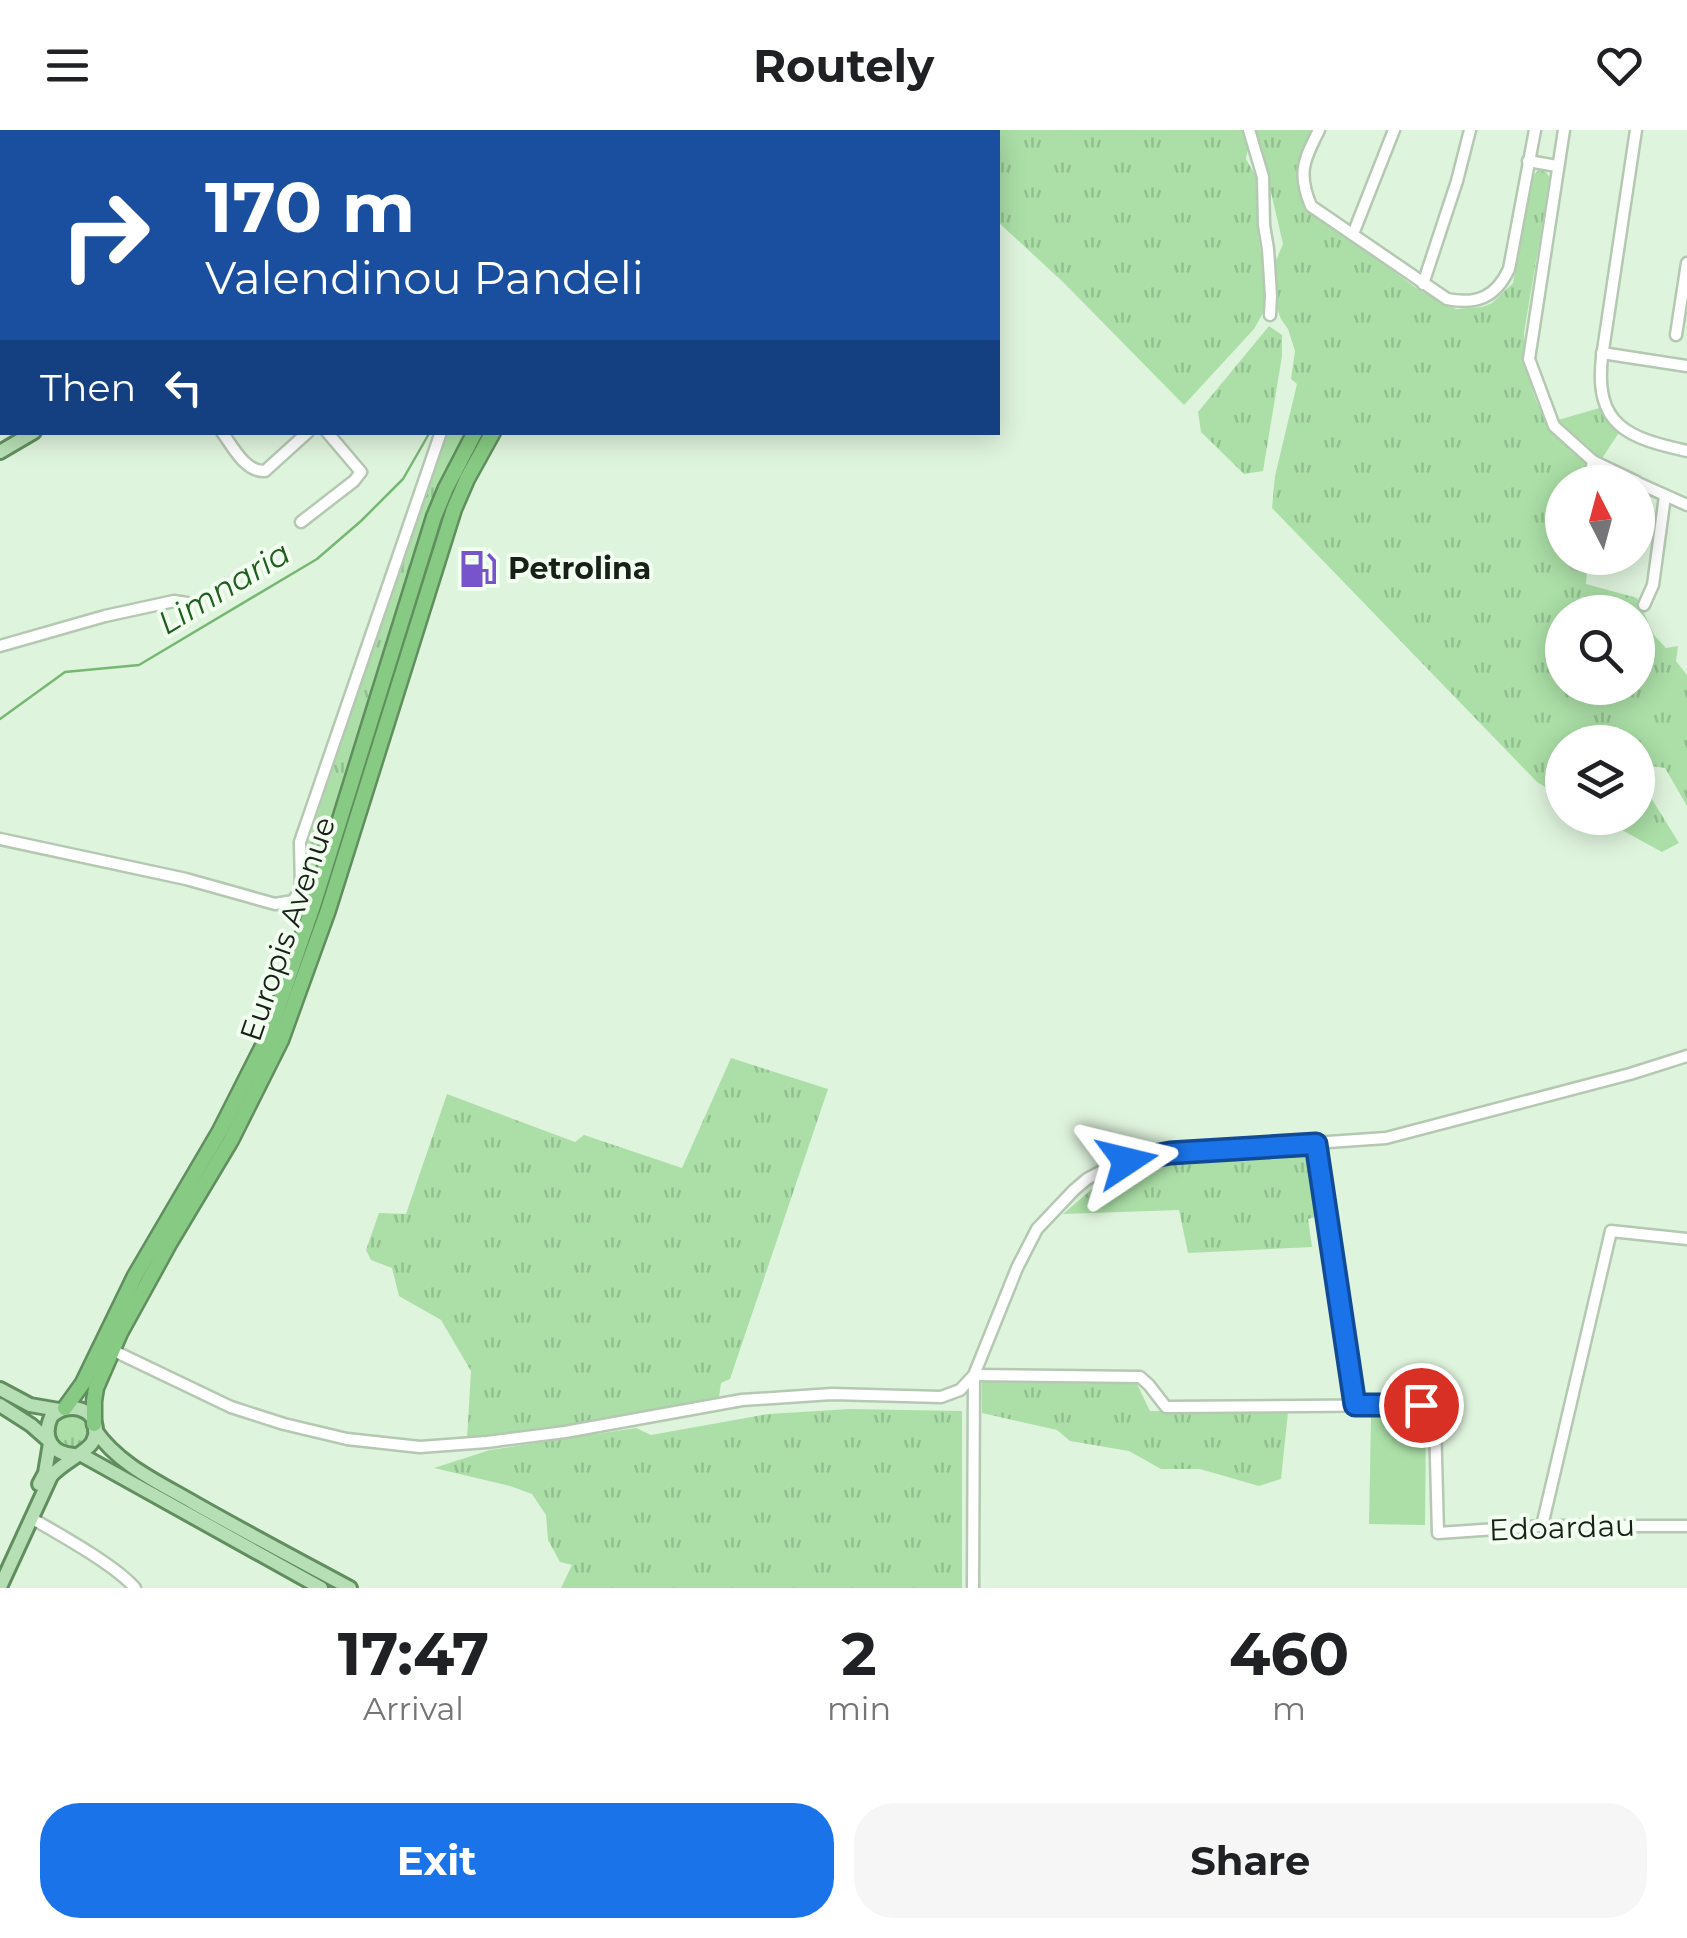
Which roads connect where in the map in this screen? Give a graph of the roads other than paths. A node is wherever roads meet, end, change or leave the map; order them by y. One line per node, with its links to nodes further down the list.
1 (1249, 130): 13 (street)
2 (1319, 130): 10 (street)
3 (1394, 130): 10 (street)
4 (1470, 130): 12 (street)
5 (1535, 130): 8 (street)
6 (1564, 130): 9 (street)
7 (1636, 130): 15 (street)
8 (1528, 161): 9 (street); 12 (street)
9 (1557, 166): 26 (street)
10 (1353, 234): 12 (street)
11 (1687, 263): 14 (street)
12 (1423, 284)
13 (1270, 316)
14 (1676, 335)
15 (1602, 353): 16 (street); 25 (street)
16 (1687, 366)
17 (29, 435): 24 (main road)
18 (224, 435): 19 (street)
19 (305, 435)
20 (330, 435): 32 (street)
21 (440, 435): 36 (street)
22 (473, 435): 47 (highway, Europis Avenue)
23 (491, 435): 40 (highway, Europis Avenue)
24 (0, 452)
25 (1687, 452)
26 (1593, 461): 27 (street); 28 (street)
27 (1592, 465)
28 (1601, 465)
29 (1655, 491): 30 (street)
30 (1665, 496): 31 (street); 33 (street)
31 (1687, 505)
32 (301, 522)
33 (1648, 595)
34 (187, 603): 35 (street)
35 (0, 646)
36 (0, 839)
37 (1687, 1056): 38 (street)
38 (1316, 1144): 41 (street); 45 (street)
39 (1687, 1239): 52 (street)
40 (112, 1350): 43 (street); 48 (highway, Europis Avenue)
41 (974, 1376): 43 (street); 45 (street); 46 (street)
42 (0, 1389): 47 (main road)
43 (960, 1390): 46 (street)
44 (0, 1405): 49 (main road)
45 (1355, 1405): 52 (street, Edoardau)
46 (974, 1408): 59 (street)
47 (62, 1409): 48 (main road); 49 (main road)
48 (95, 1427): 50 (main road); 58 (main road)
49 (49, 1441): 50 (main road); 54 (main road)
50 (77, 1455): 51 (main road); 57 (main road)
51 (32, 1518): 55 (main road); 56 (street)
52 (1542, 1526): 53 (street, Edoardau)
53 (1687, 1526)
54 (0, 1570)
55 (0, 1587)
56 (134, 1588)
57 (320, 1588)
58 (350, 1588)
59 (973, 1588)

